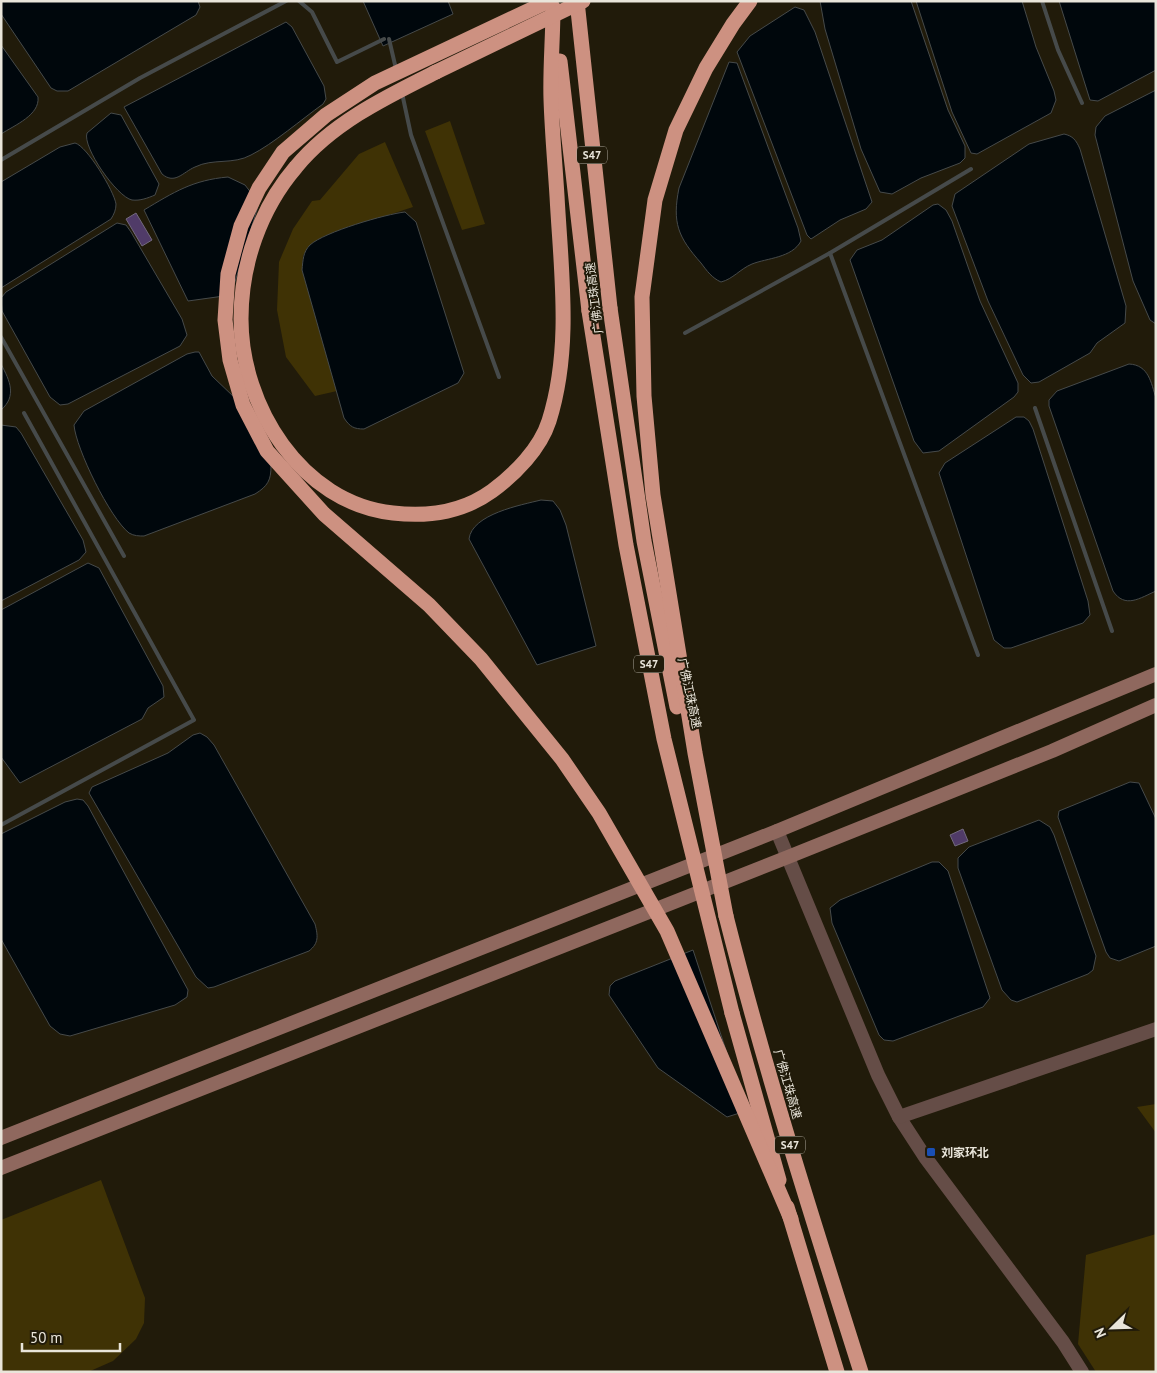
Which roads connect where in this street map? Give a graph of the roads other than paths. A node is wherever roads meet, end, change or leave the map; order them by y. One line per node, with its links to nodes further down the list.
1 (577, 1): 9 (highway, 广佛江珠高速 / S47, bridge)
2 (583, 1): 4 (highway, bridge)
3 (750, 1): 9 (highway, bridge)
4 (552, 3): 14 (highway, 广佛江珠高速 / S47, bridge); 14 (highway, bridge)
5 (1156, 674): 7 (main road)
6 (1156, 705): 8 (main road)
7 (777, 831): 8 (street); 12 (main road)
8 (788, 857): 11 (street); 13 (main road)
9 (726, 916): 16 (highway, 广佛江珠高速 / S47)
10 (1156, 1029): 11 (street)
11 (898, 1117): 17 (street)
12 (1, 1138)
13 (1, 1168)
14 (790, 1219): 15 (highway, 广佛江珠高速 / S47)
15 (837, 1372)
16 (861, 1372)
17 (1082, 1372)

